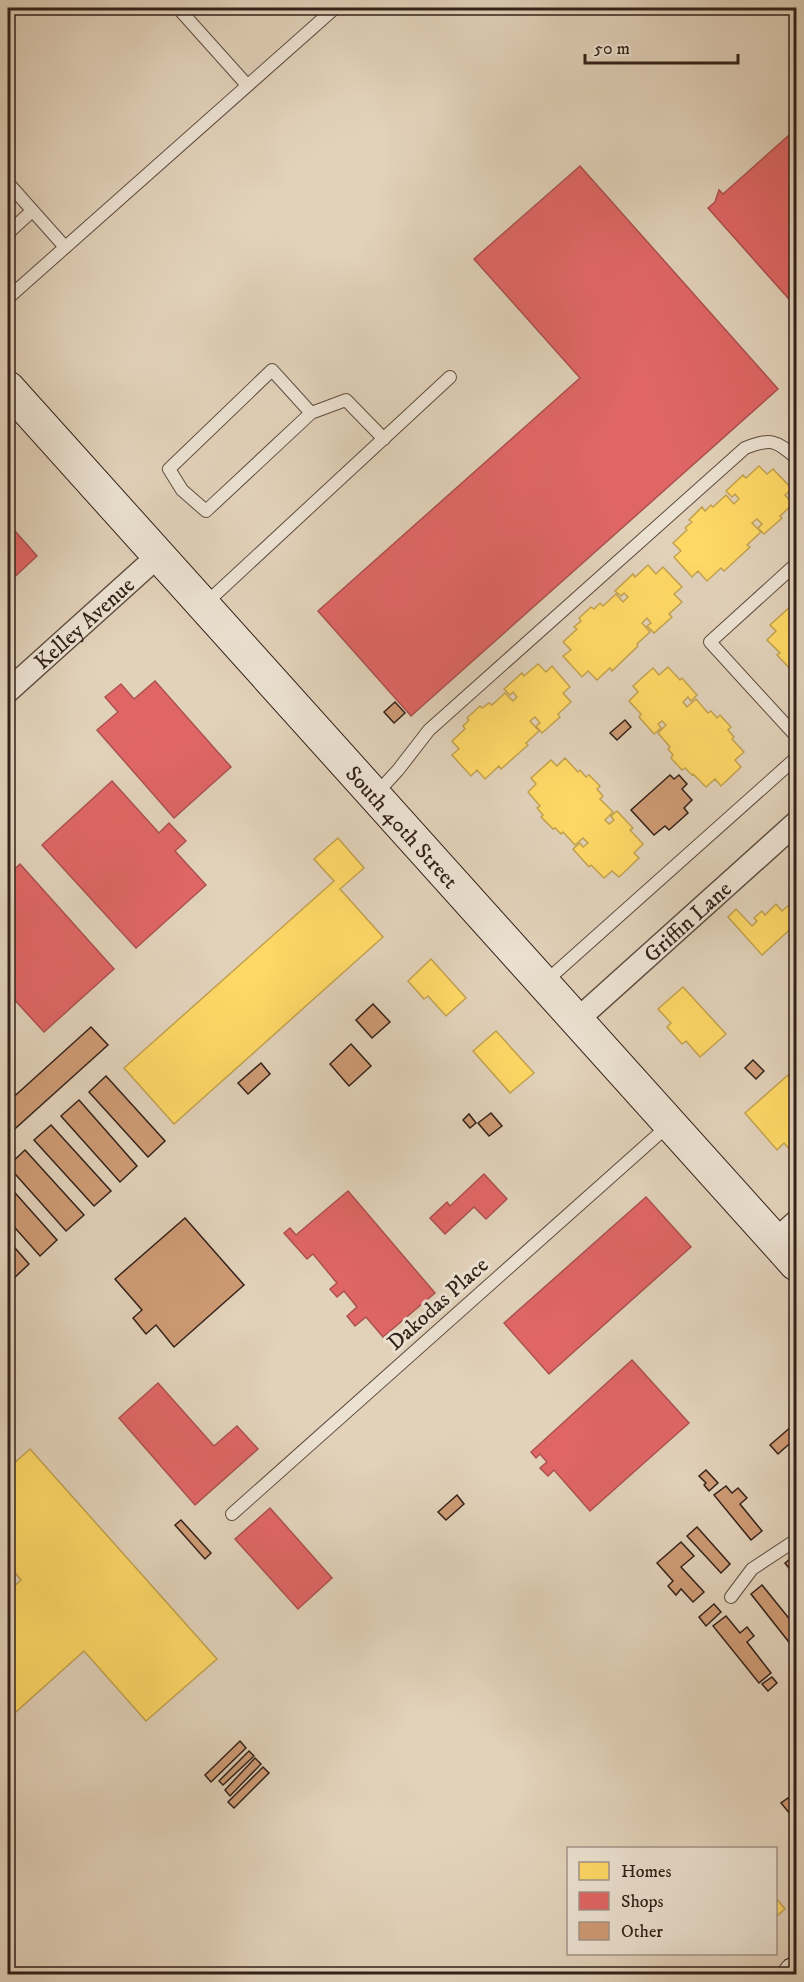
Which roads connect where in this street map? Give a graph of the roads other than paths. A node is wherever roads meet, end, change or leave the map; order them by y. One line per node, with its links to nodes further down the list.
1 (178, 8): 3 (lane)
2 (334, 8): 3 (lane)
3 (247, 85): 7 (lane)
4 (8, 183): 5 (lane)
5 (32, 211): 6 (lane); 7 (lane)
6 (8, 233)
7 (65, 247): 8 (lane)
8 (8, 298)
9 (450, 377): 12 (lane)
10 (8, 388): 14 (street, South 40th Street)
11 (311, 413): 11 (lane); 12 (lane)
12 (384, 439): 16 (lane)
13 (796, 458): 20 (lane)
14 (159, 555): 16 (street, South 40th Street); 17 (street, Kelley Avenue)
15 (796, 564): 18 (lane)
16 (205, 605): 20 (street, South 40th Street)
17 (8, 691)
18 (796, 736)
19 (796, 758): 22 (lane)
20 (375, 794): 22 (street, South 40th Street)
21 (796, 823): 23 (street, Griffin Lane)
22 (544, 982): 23 (street, South 40th Street)
23 (577, 1020): 24 (street, South 40th Street)
24 (671, 1123): 25 (street, South 40th Street); 26 (lane, Dakodas Place)
25 (790, 1242)
26 (232, 1514)
27 (796, 1540): 28 (lane)
28 (731, 1597)

